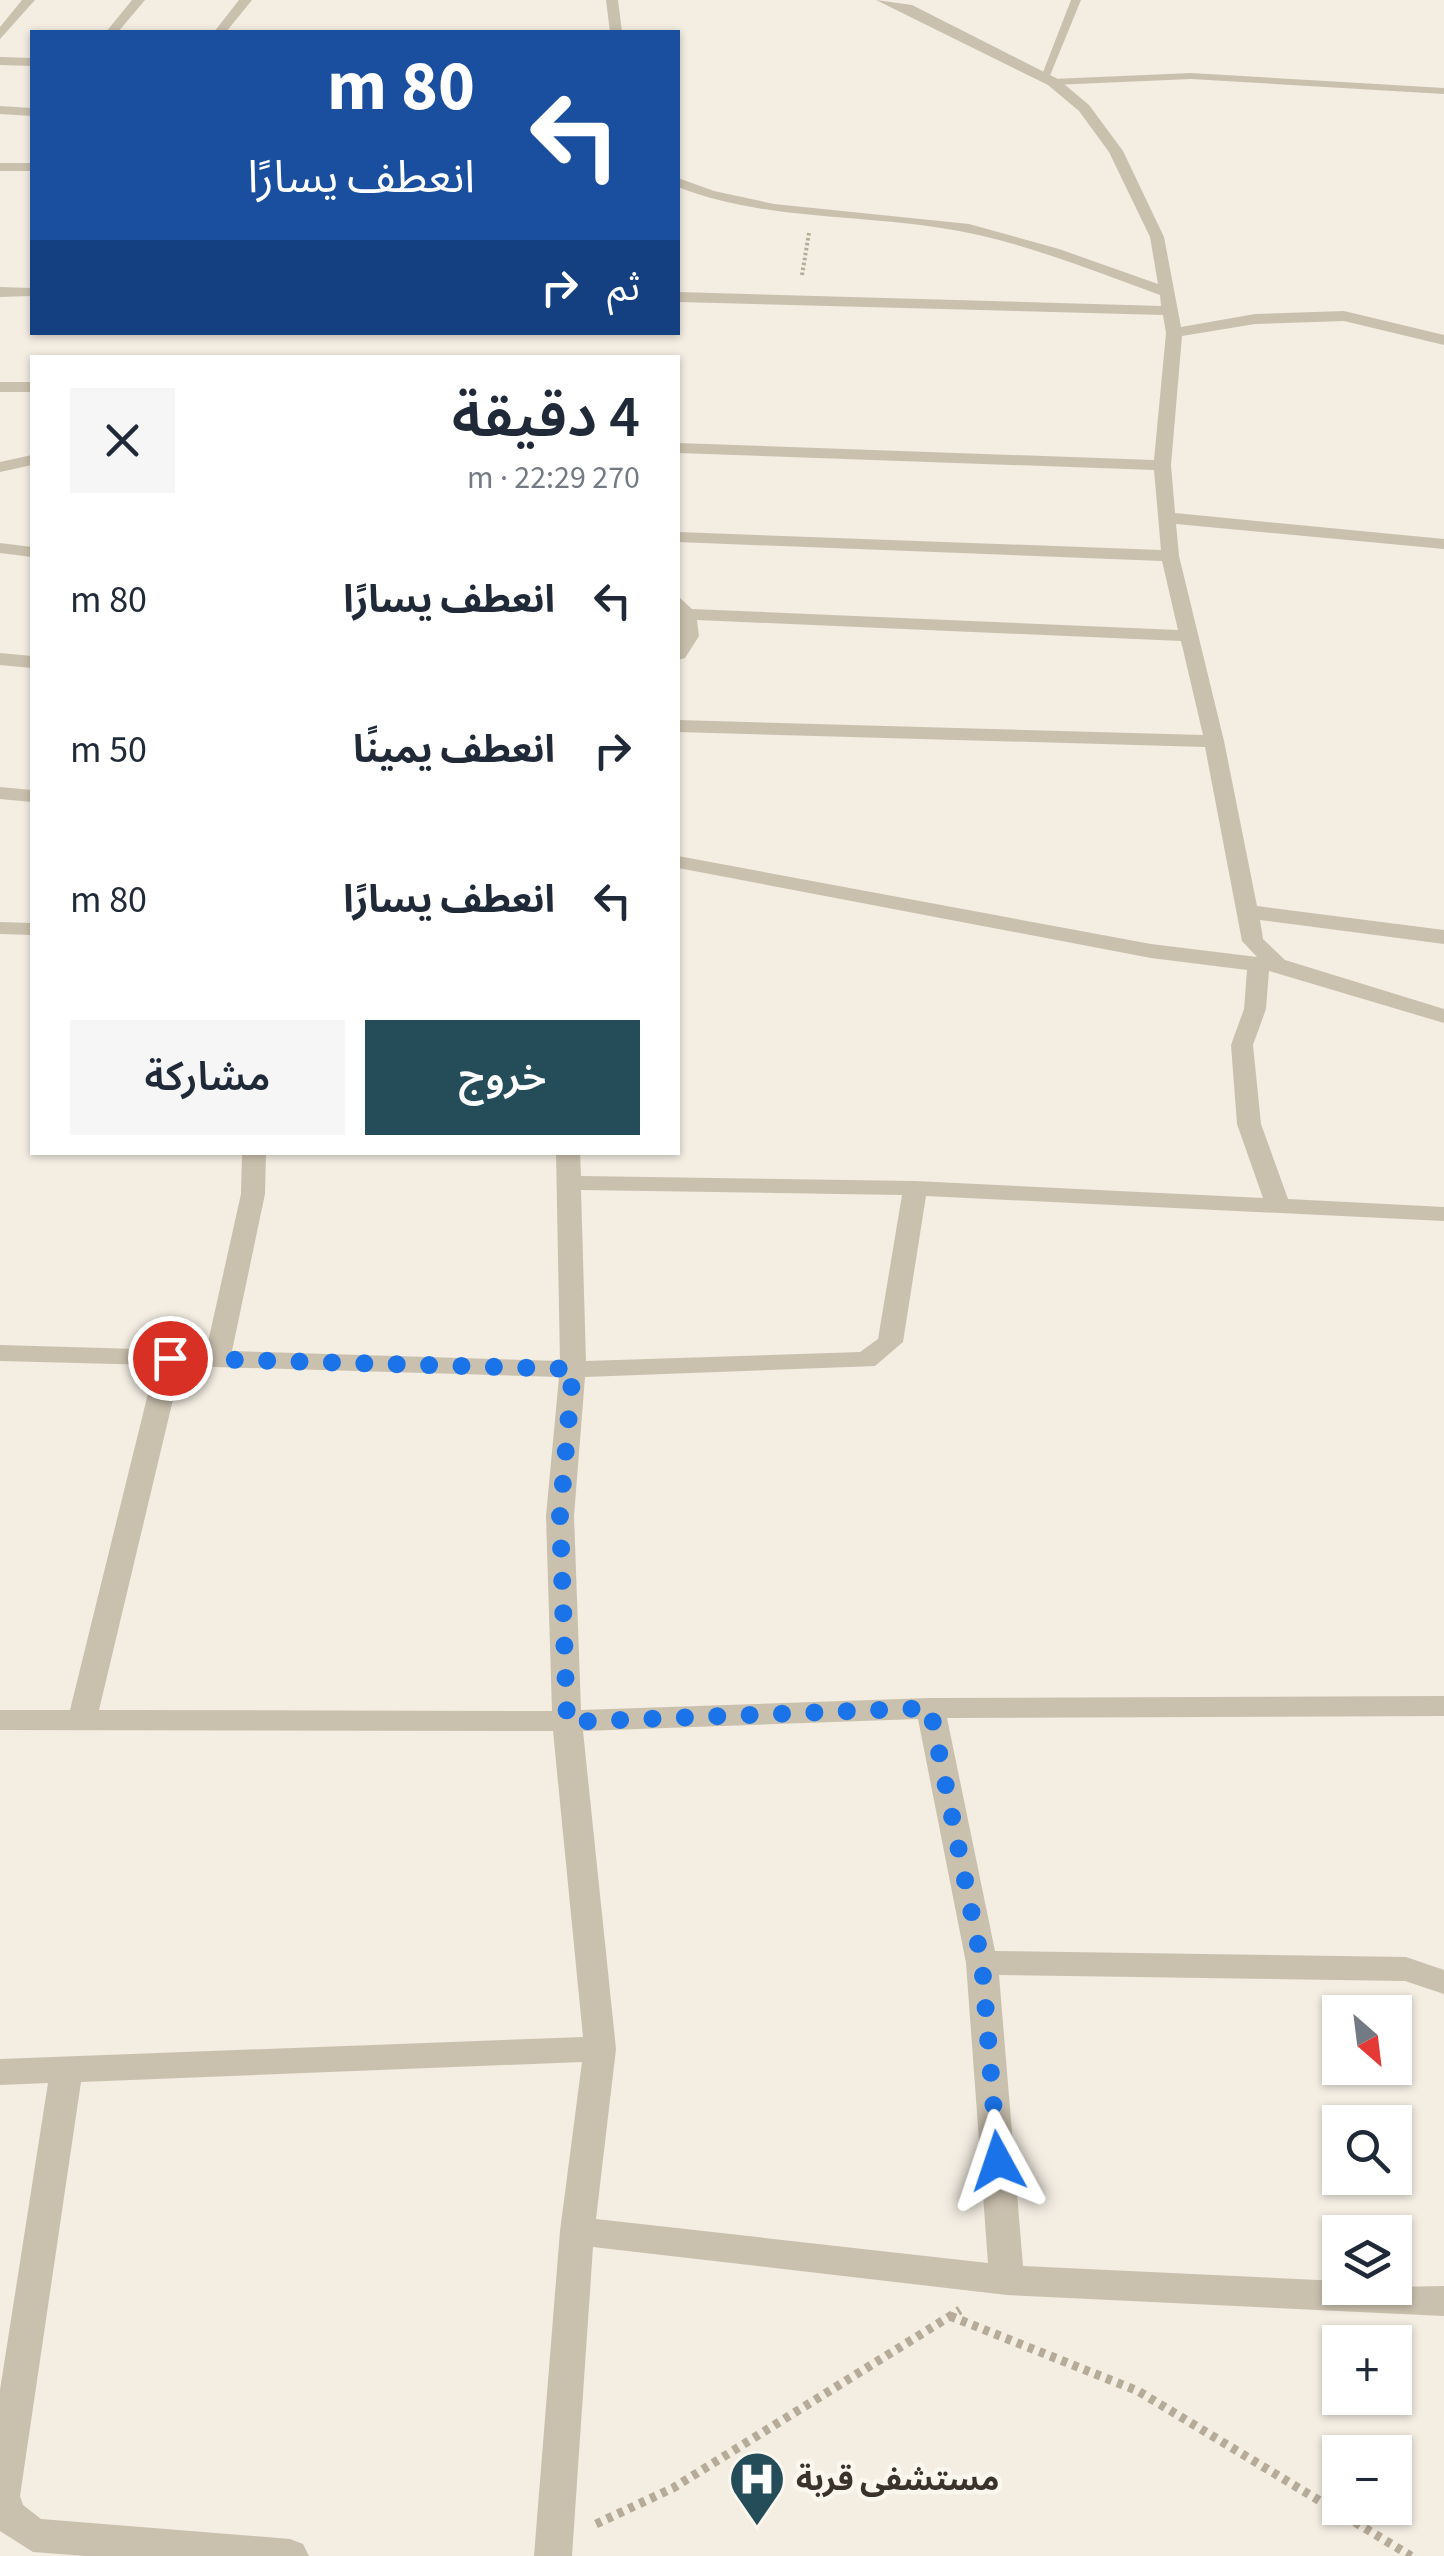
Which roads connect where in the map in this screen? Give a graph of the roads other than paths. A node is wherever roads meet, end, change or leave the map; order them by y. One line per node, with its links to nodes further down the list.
1 (29, 0): 10 (street)
2 (139, 0): 7 (street)
3 (246, 0): 8 (street)
4 (612, 0): 9 (street)
5 (882, 0): 13 (street)
6 (1076, 0): 13 (lane)
7 (114, 30)
8 (222, 30)
9 (616, 30)
10 (0, 35)
11 (0, 60): 12 (street)
12 (30, 62)
13 (1048, 80): 14 (lane); 23 (street)
14 (1444, 92)
15 (0, 110): 16 (street)
16 (30, 112)
17 (0, 167): 18 (street)
18 (30, 168)
19 (680, 183): 23 (street)
20 (0, 292): 21 (street)
21 (30, 292)
22 (680, 297): 23 (street)
23 (1168, 301): 24 (street)
24 (1174, 333): 25 (street); 30 (street)
25 (1444, 340)
26 (0, 386): 27 (street)
27 (30, 387)
28 (680, 448): 30 (street)
29 (30, 460): 31 (street)
30 (1162, 465): 32 (street)
31 (0, 467)
32 (1169, 518): 34 (street); 37 (street)
33 (680, 537): 37 (street)
34 (1444, 544)
35 (0, 548): 36 (street)
36 (30, 552)
37 (1170, 556): 39 (street)
38 (680, 609): 39 (street); 40 (street)
39 (1188, 636): 44 (street)
40 (680, 651)
41 (0, 659): 42 (street)
42 (30, 662)
43 (680, 726): 44 (street)
44 (1214, 740): 48 (street)
45 (0, 793): 46 (street)
46 (30, 796)
47 (680, 862): 52 (street)
48 (1250, 912): 51 (street); 52 (street)
49 (0, 928): 50 (street)
50 (30, 929)
51 (1444, 936)
52 (1268, 964): 53 (street); 57 (street)
53 (1444, 1016)
54 (254, 1155): 61 (street)
55 (568, 1168): 56 (street); 62 (street)
56 (915, 1188): 57 (street); 62 (street)
57 (1278, 1205): 58 (street)
58 (1444, 1214)
59 (0, 1353): 60 (street)
60 (170, 1358): 61 (street); 67 (street)
61 (217, 1360): 62 (street)
62 (573, 1369): 66 (street)
63 (1444, 1706): 64 (street)
64 (930, 1708): 66 (street); 68 (street)
65 (0, 1720): 67 (street)
66 (567, 1722): 67 (street); 70 (street)
67 (81, 1723)
68 (982, 1964): 69 (street); 74 (street)
69 (1444, 1982)
70 (600, 2049): 71 (street); 73 (street)
71 (66, 2071): 72 (street); 77 (street)
72 (0, 2072)
73 (577, 2231): 74 (street); 76 (street)
74 (1007, 2280): 75 (street)
75 (1444, 2300)
76 (553, 2553)
77 (290, 2556)

